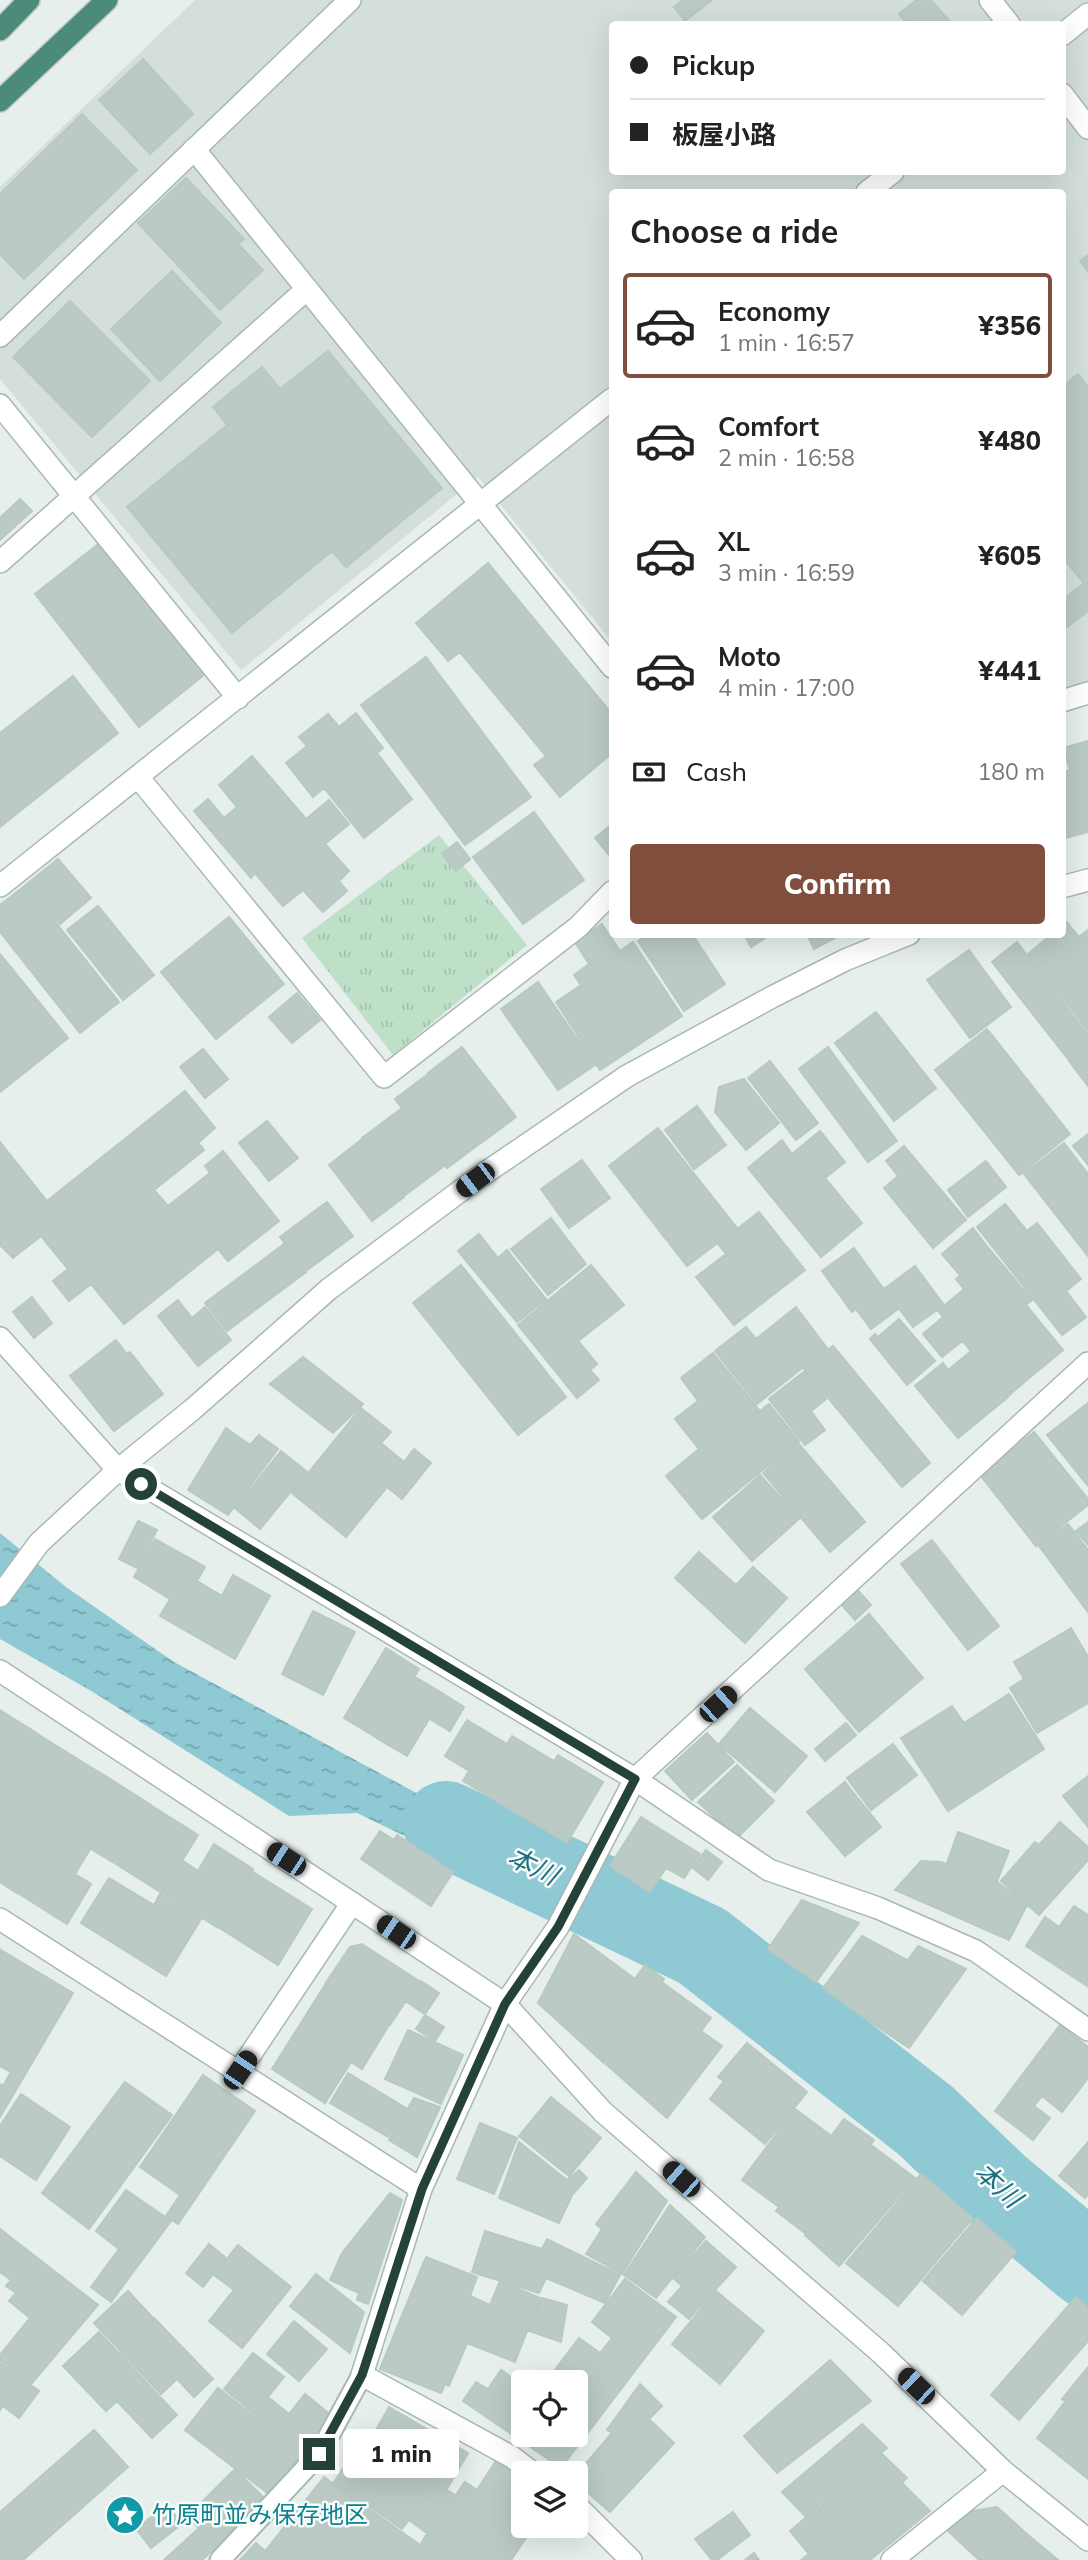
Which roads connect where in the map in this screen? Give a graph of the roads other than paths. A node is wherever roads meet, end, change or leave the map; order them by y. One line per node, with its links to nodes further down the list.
1 (29, 0): 7 (highway)
2 (107, 0): 10 (highway)
3 (350, 0): 12 (street)
4 (990, 0): 6 (street)
5 (1088, 14): 8 (street)
6 (1007, 21)
7 (0, 30)
8 (1066, 31)
9 (1066, 99): 11 (street)
10 (0, 101)
11 (1088, 128)
12 (194, 149): 15 (street); 16 (street)
13 (889, 175): 14 (street)
14 (871, 189)
15 (307, 289): 19 (street); 20 (street)
16 (0, 336)
17 (609, 401): 20 (street)
18 (0, 405): 19 (street)
19 (74, 496): 21 (street); 24 (street)
20 (482, 505): 22 (street); 24 (street)
21 (0, 562)
22 (609, 663)
23 (1088, 693): 25 (street)
24 (238, 698): 26 (street)
25 (1066, 700)
26 (138, 777): 28 (street); 30 (street)
27 (1088, 880): 29 (street)
28 (0, 886)
29 (1066, 886)
30 (609, 895)
31 (900, 938): 34 (street)
32 (0, 1338): 34 (street)
33 (1088, 1363): 37 (street)
34 (118, 1470): 35 (street); 37 (street)
35 (0, 1596)
36 (0, 1671): 38 (street)
37 (635, 1779): 40 (street); 41 (street)
38 (352, 1903): 40 (street); 42 (street)
39 (0, 1919): 42 (street)
40 (505, 2004): 43 (street); 46 (street)
41 (1088, 2030)
42 (240, 2070): 43 (street)
43 (422, 2189): 44 (street)
44 (362, 2375): 45 (street); 49 (lane)
45 (517, 2461)
46 (1003, 2471): 48 (street); 51 (street)
47 (588, 2517): 50 (street)
48 (1088, 2540)
49 (220, 2560)
50 (631, 2560)
51 (892, 2560)

